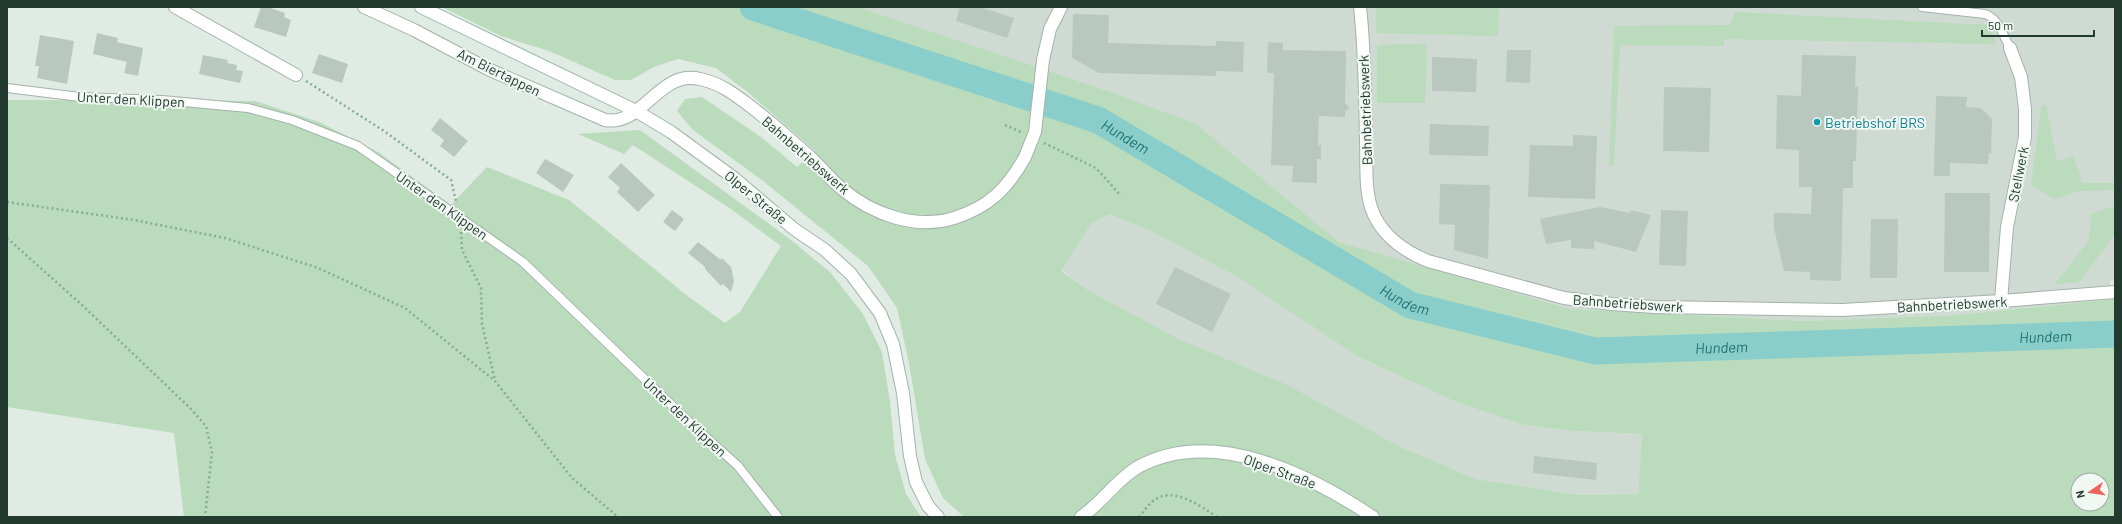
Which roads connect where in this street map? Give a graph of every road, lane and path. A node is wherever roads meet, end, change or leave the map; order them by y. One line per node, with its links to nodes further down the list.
1 (176, 7): 8 (street)
2 (364, 7): 10 (street, Am Biertappen)
3 (422, 7): 10 (street, Olper Straße)
4 (1061, 7): 10 (street, Bahnbetriebswerk, bridge)
5 (1360, 7): 19 (street, Bahnbetriebswerk)
6 (1922, 7): 7 (lane)
7 (2010, 48): 19 (street, Stellwerk)
8 (296, 75): 16 (path)
9 (7, 88): 16 (lane, Unter den Klippen)
10 (636, 111): 24 (street, Olper Straße)
11 (1005, 125): 12 (path)
12 (1026, 134)
13 (1040, 141): 14 (path)
14 (1121, 196)
15 (7, 202): 20 (path)
16 (460, 217): 20 (path); 23 (lane, Unter den Klippen)
17 (7, 238): 21 (path)
18 (2115, 292): 19 (street, Bahnbetriebswerk)
19 (2001, 301)
20 (496, 381): 22 (path)
21 (205, 517)
22 (618, 517)
23 (778, 517)
24 (938, 517)
25 (1081, 517): 28 (street, Olper Straße)
26 (1139, 517): 27 (path)
27 (1217, 517)
28 (1373, 517)

